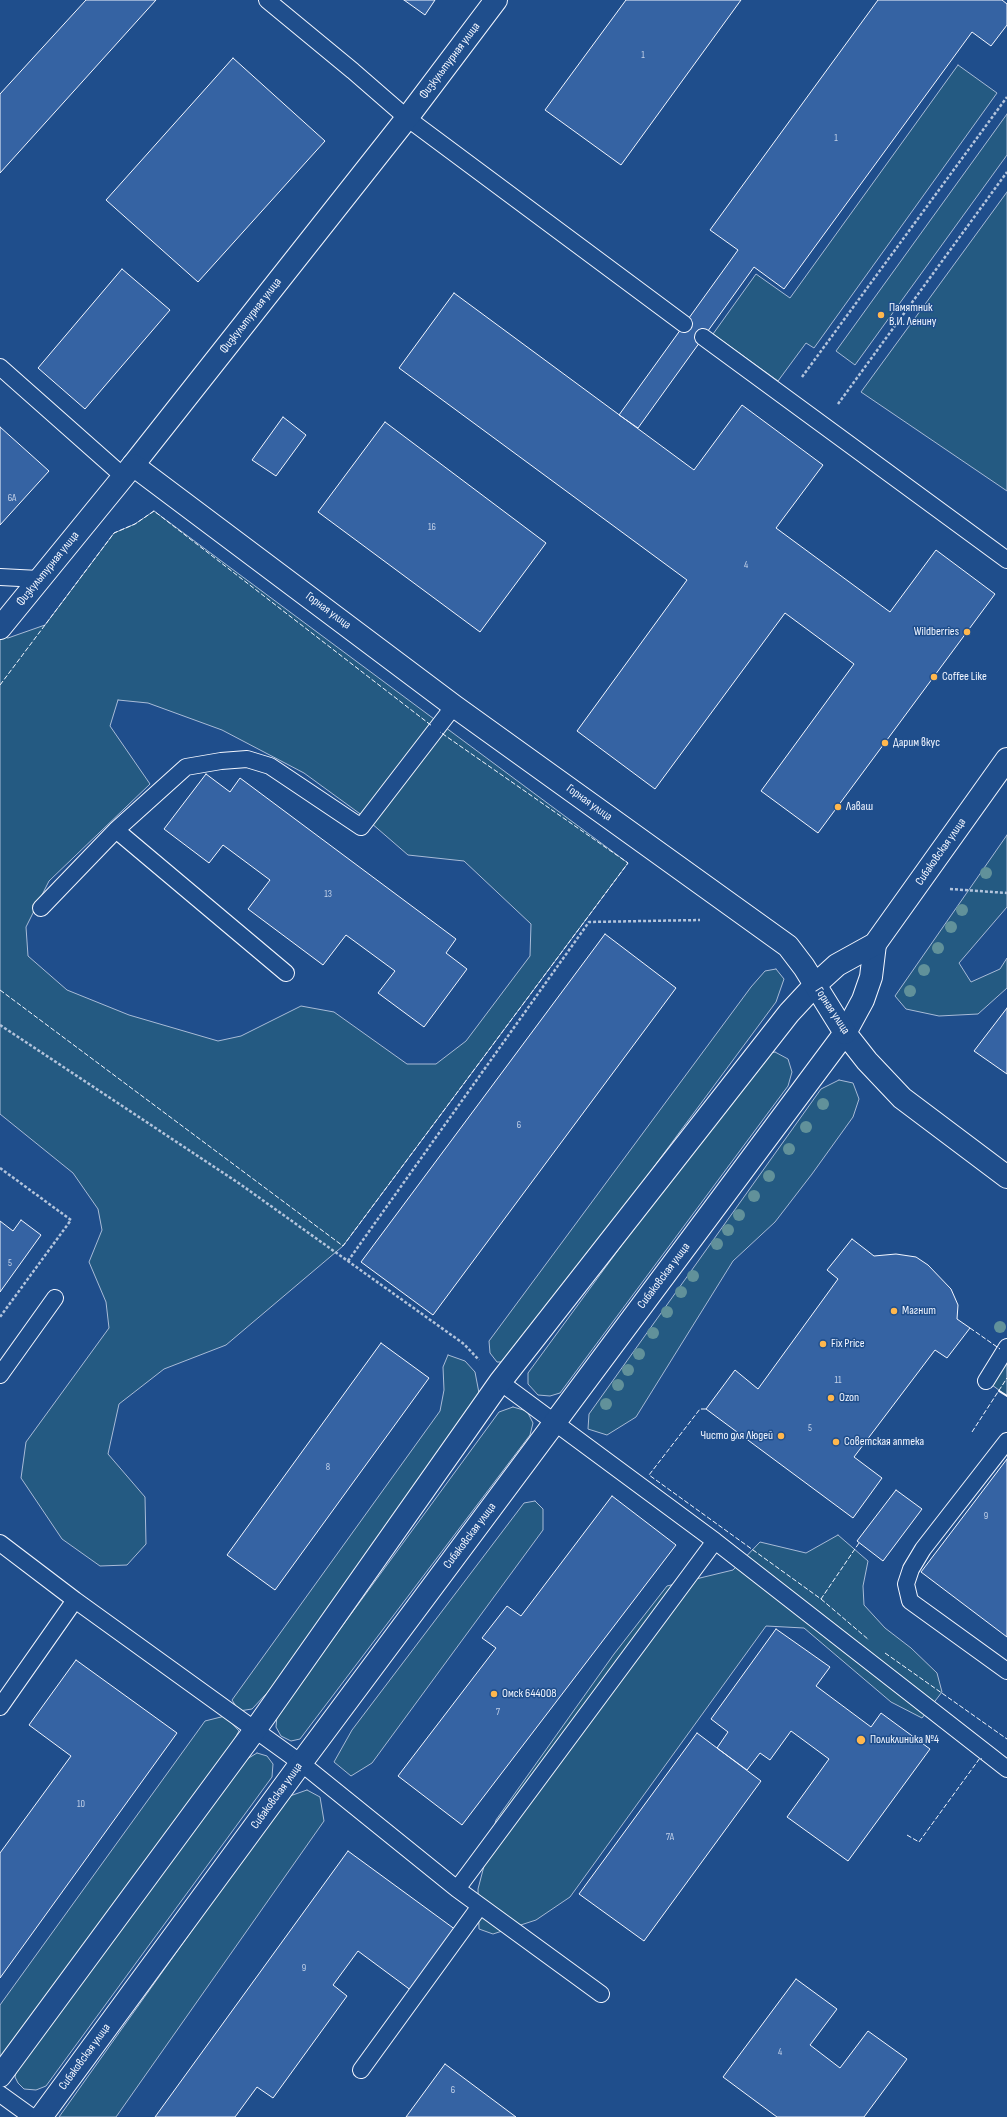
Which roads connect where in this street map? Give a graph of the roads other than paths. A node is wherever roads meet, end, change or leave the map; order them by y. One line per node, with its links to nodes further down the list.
1 (267, 0): 3 (lane)
2 (496, 0): 3 (street, Физкультурная улица)
3 (407, 118): 4 (lane); 7 (street, Физкультурная улица)
4 (684, 324)
5 (703, 337): 8 (lane)
6 (0, 367): 7 (lane)
7 (128, 470): 10 (street, Физкультурная улица); 12 (street, Горная улица)
8 (1007, 560)
9 (0, 577): 10 (lane)
10 (39, 579): 11 (street, Физкультурная улица)
11 (0, 628)
12 (454, 706): 14 (lane); 18 (street, Горная улица)
13 (1007, 759): 16 (street, Сибаковская улица)
14 (116, 830): 15 (lane); 17 (lane)
15 (41, 908)
16 (875, 944): 18 (street, Сибаковская улица); 19 (street, Сибаковская улица)
17 (286, 973)
18 (815, 985): 19 (street, Горная улица); 25 (street, Сибаковская улица)
19 (845, 1033): 20 (street, Горная улица); 26 (street, Сибаковская улица)
20 (1007, 1177)
21 (55, 1298): 23 (lane)
22 (1007, 1347): 24 (lane)
23 (1, 1370)
24 (986, 1381)
25 (500, 1382): 26 (lane); 33 (street, Сибаковская улица)
26 (555, 1422): 28 (lane); 34 (street, Сибаковская улица)
27 (1007, 1441): 31 (lane)
28 (715, 1541): 35 (lane); 36 (lane)
29 (0, 1543): 30 (lane)
30 (75, 1600): 32 (lane); 33 (lane)
31 (1007, 1671)
32 (0, 1707)
33 (255, 1730): 34 (lane); 40 (street, Сибаковская улица)
34 (301, 1763): 36 (lane); 43 (street, Сибаковская улица)
35 (1007, 1769)
36 (457, 1889): 37 (lane)
37 (480, 1906): 38 (lane); 39 (lane)
38 (601, 1994)
39 (361, 2070)
40 (0, 2076)
41 (0, 2094): 42 (lane)
42 (32, 2117)
43 (41, 2117)

